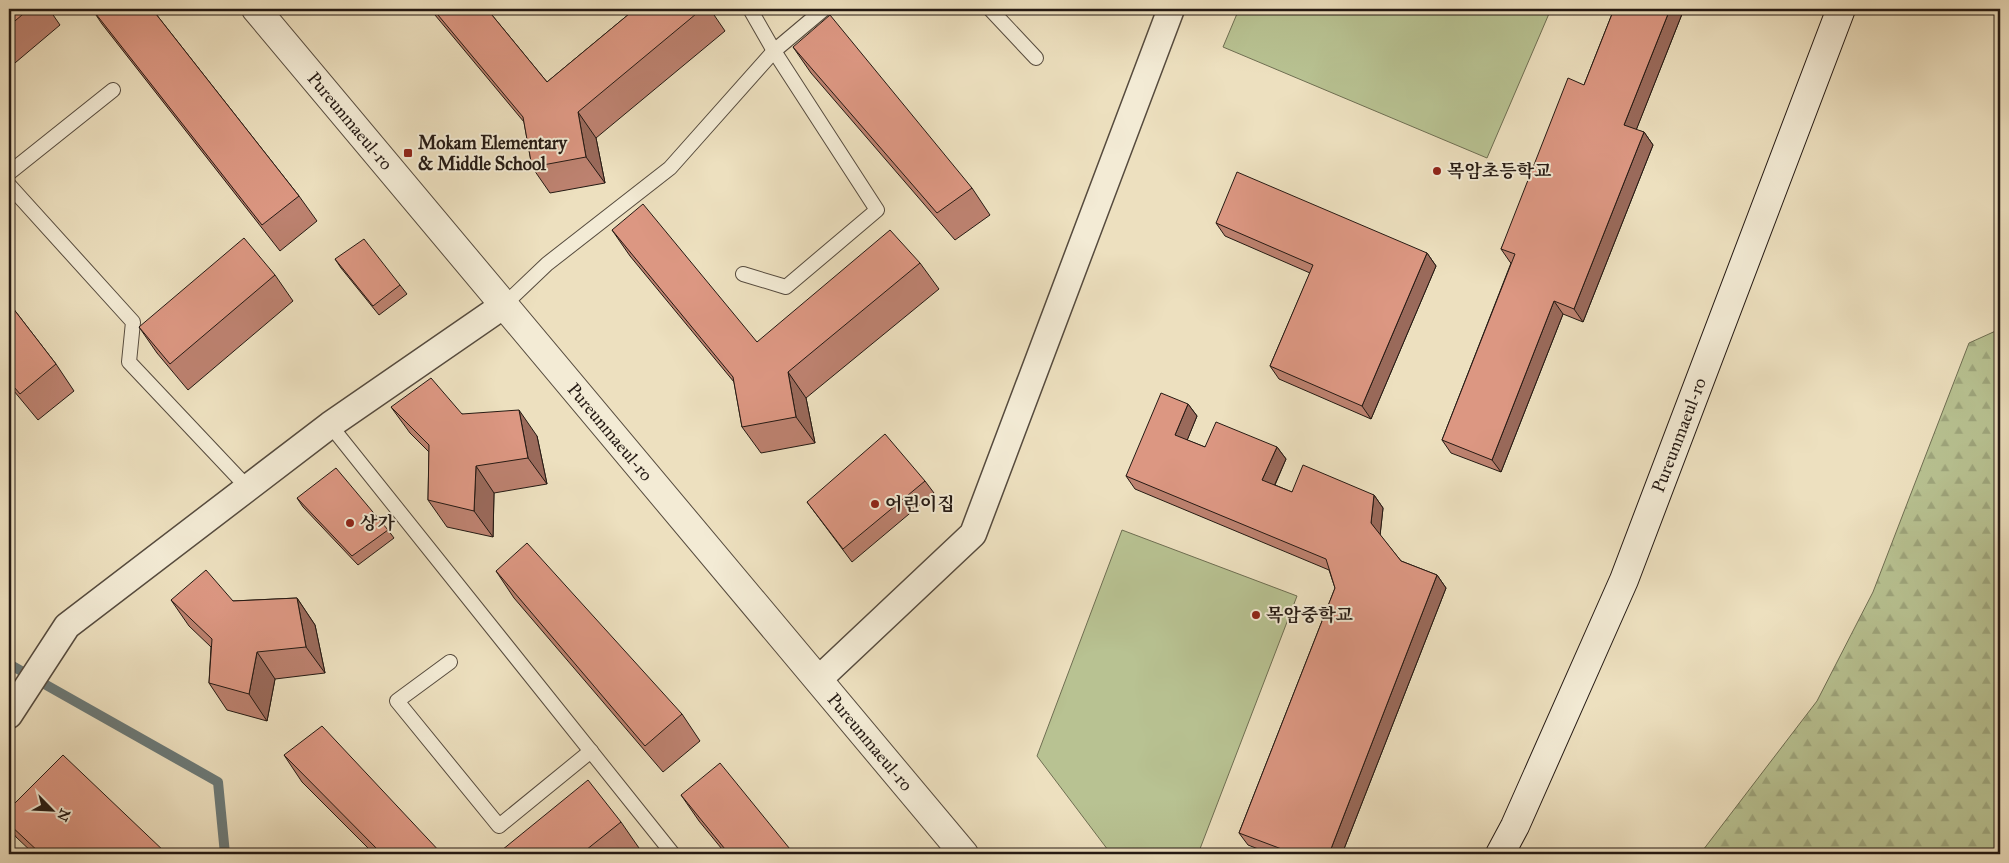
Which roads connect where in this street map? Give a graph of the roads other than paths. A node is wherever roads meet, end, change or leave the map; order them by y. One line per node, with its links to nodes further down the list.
1 (256, 9): 13 (street, Pureunmaeul-ro)
2 (750, 9): 7 (lane)
3 (824, 9): 7 (lane)
4 (990, 9): 8 (lane)
5 (1170, 9): 17 (street)
6 (1841, 9): 22 (street, Pureunmaeul-ro)
7 (774, 51): 12 (lane); 13 (lane)
8 (1036, 58)
9 (113, 90): 10 (lane)
10 (9, 173)
11 (9, 185): 15 (lane)
12 (743, 274)
13 (504, 305): 14 (street); 17 (street, Pureunmaeul-ro)
14 (330, 425): 15 (street); 19 (lane)
15 (247, 487): 18 (street)
16 (450, 662): 19 (lane)
17 (818, 680): 21 (street, Pureunmaeul-ro)
18 (11, 713)
19 (591, 751): 20 (lane)
20 (673, 854)
21 (964, 854)
22 (1500, 854)

